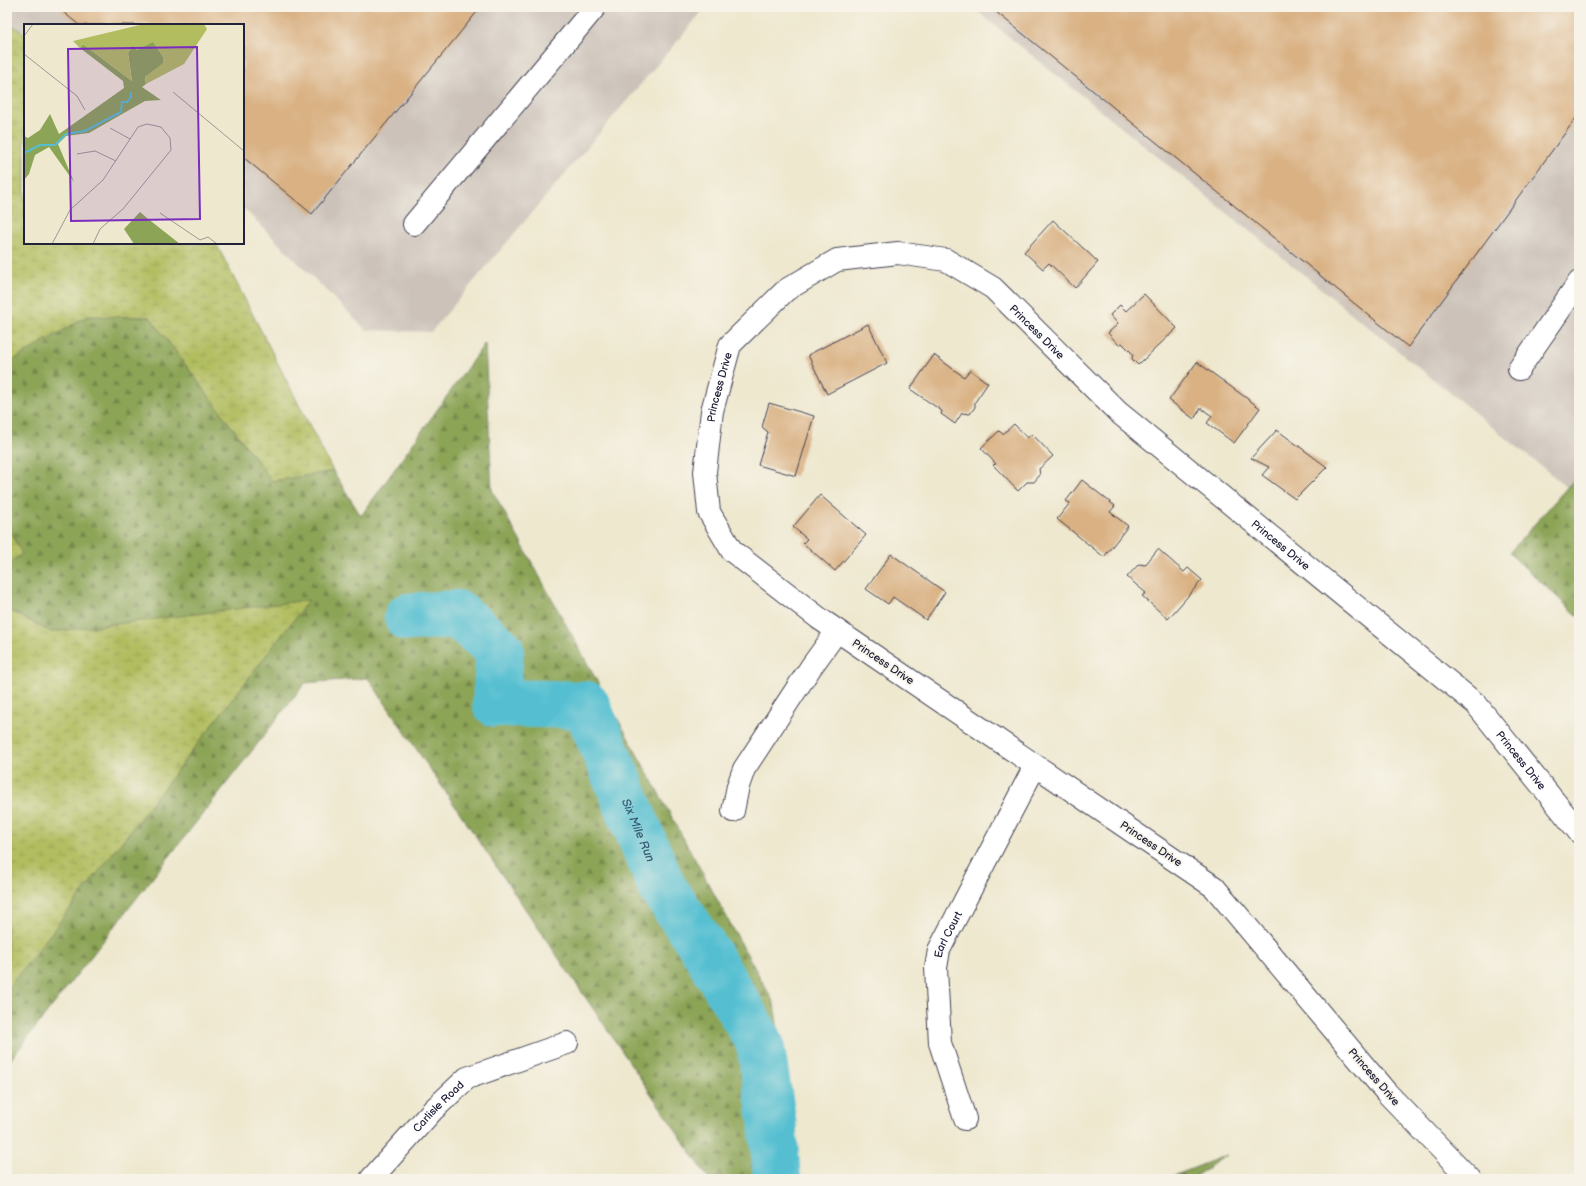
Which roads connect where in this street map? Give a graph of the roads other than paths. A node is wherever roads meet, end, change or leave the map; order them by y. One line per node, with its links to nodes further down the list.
1 (596, 7): 2 (street)
2 (414, 224)
3 (1579, 282): 4 (street)
4 (1519, 369)
5 (837, 631): 6 (street, Princess Drive); 7 (street); 8 (street, Princess Drive)
6 (1035, 766): 10 (street, Earl Court); 12 (street, Princess Drive)
7 (733, 811)
8 (1579, 832)
9 (567, 1043): 11 (street, Carlisle Road)
10 (964, 1119)
11 (371, 1179)
12 (1470, 1179)

